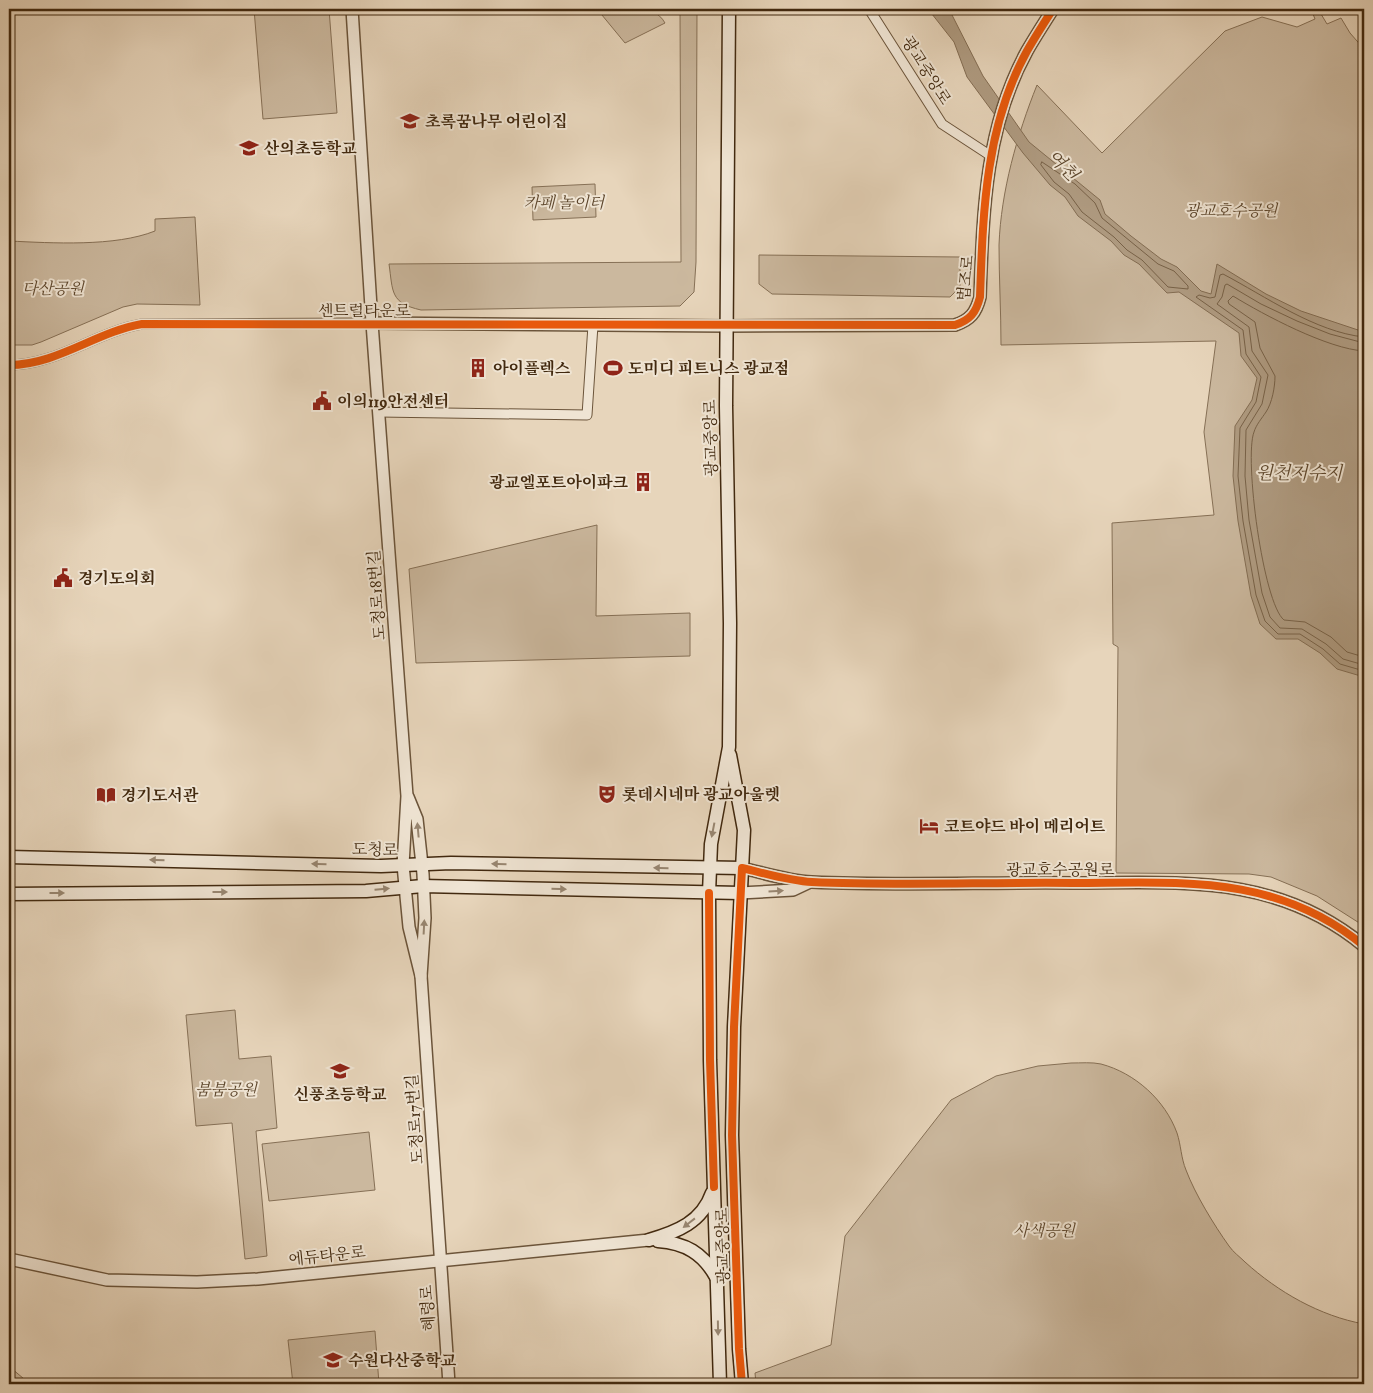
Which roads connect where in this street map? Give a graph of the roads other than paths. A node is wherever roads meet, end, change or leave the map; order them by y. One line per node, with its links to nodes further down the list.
1 (352, 9): 6 (street, 도청로18번길)
2 (728, 9): 8 (main road, 광교중앙로)
3 (869, 9): 5 (street, 광교중앙로)
4 (1053, 9): 5 (street, 법조로)
5 (992, 151): 8 (street, 법조로)
6 (372, 323): 7 (street, 센트럴타운로); 9 (street, 센트럴타운로); 10 (street, 도청로18번길)
7 (593, 325): 8 (street, 센트럴타운로); 10 (street)
8 (727, 326): 11 (main road, 광교중앙로)
9 (9, 365)
10 (379, 412): 12 (street, 도청로18번길)
11 (729, 748): 16 (main road, 광교중앙로); 17 (main road, 광교중앙로, one-way to 17)
12 (407, 796): 14 (street, 도청로18번길); 15 (street, 도청로17번길, one-way to 12)
13 (9, 857): 14 (main road, 도청로, one-way to 13)
14 (403, 865): 15 (main road, 도청로); 20 (street, 도청로17번길)
15 (422, 865): 17 (main road, 도청로, one-way to 15); 19 (street, 도청로17번길)
16 (742, 868): 17 (main road, 도청로); 18 (street, 광교호수공원로); 22 (main road, 광교중앙로)
17 (710, 869): 21 (main road, 광교중앙로)
18 (810, 882): 22 (street, 광교호수공원로, one-way to 18); 24 (street, 광교호수공원로)
19 (423, 886): 20 (main road); 21 (main road, one-way to 21); 25 (street, 도청로17번길, one-way to 19)
20 (405, 887): 23 (main road, one-way to 20); 25 (street, 도청로17번길)
21 (709, 892): 22 (main road); 26 (main road, 광교중앙로)
22 (740, 893): 33 (main road, 광교중앙로)
23 (9, 894)
24 (1364, 946)
25 (421, 976): 29 (street, 도청로17번길)
26 (714, 1187): 27 (main road, one-way to 27); 30 (main road, 광교중앙로)
27 (649, 1240): 29 (street, 에듀타운로); 30 (main road)
28 (9, 1260): 29 (street, 에듀타운로)
29 (440, 1260): 31 (street, 혜령로)
30 (717, 1279): 32 (main road, 광교중앙로, one-way to 32)
31 (449, 1384)
32 (720, 1384)
33 (742, 1384)

